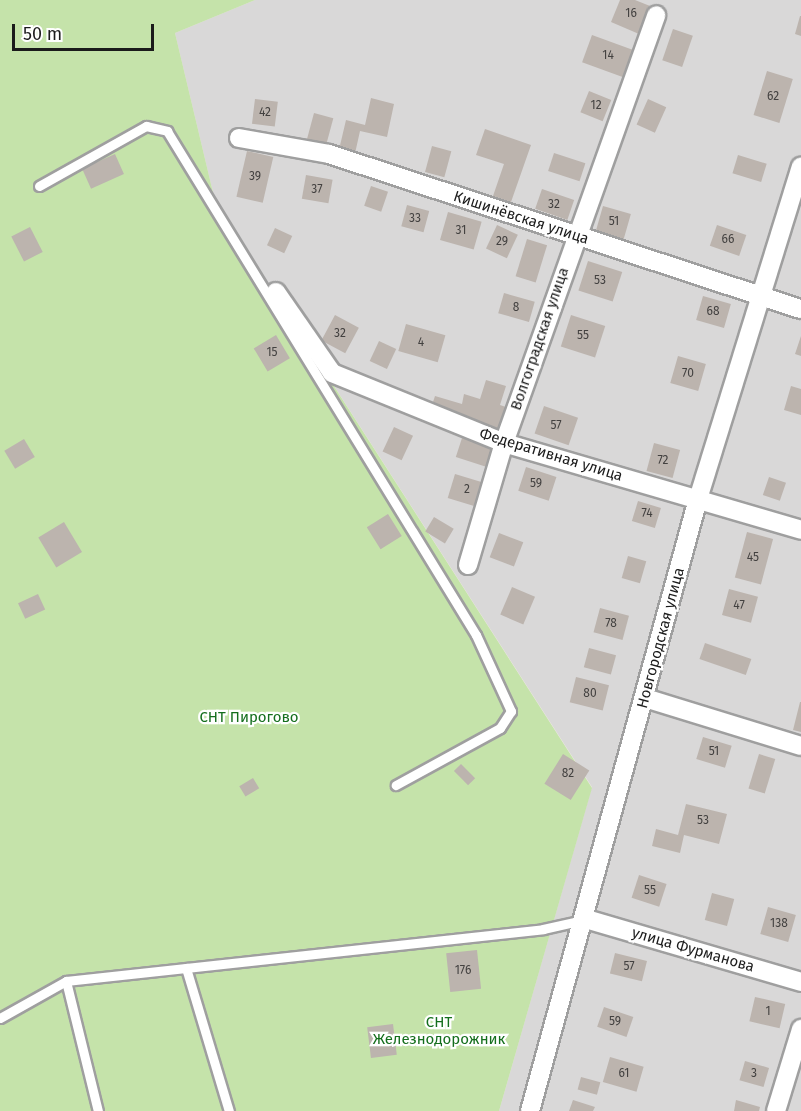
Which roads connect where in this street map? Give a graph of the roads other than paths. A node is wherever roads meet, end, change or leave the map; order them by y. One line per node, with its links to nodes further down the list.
1 (656, 15): 5 (street, Волгоградская улица)
2 (239, 138): 5 (street, Кишинёвская улица)
3 (801, 167): 7 (street, Новгородская улица)
4 (39, 186): 15 (lane)
5 (575, 236): 7 (street, Кишинёвская улица); 9 (street, Волгоградская улица)
6 (276, 292): 9 (street, Федеративная улица)
7 (758, 296): 8 (street, Кишинёвская улица); 10 (street, Новгородская улица)
8 (801, 309)
9 (504, 442): 10 (street, Федеративная улица); 12 (street, Волгоградская улица)
10 (698, 499): 11 (street, Федеративная улица); 13 (street, Новгородская улица)
11 (801, 530)
12 (468, 565)
13 (645, 698): 14 (street); 16 (street, Новгородская улица)
14 (801, 746)
15 (396, 785)
16 (586, 919): 17 (lane); 19 (street, улица Фурманова); 24 (street, Новгородская улица)
17 (186, 968): 18 (lane); 23 (lane)
18 (66, 981): 20 (lane); 22 (lane)
19 (801, 982)
20 (0, 1018)
21 (801, 1029): 25 (street)
22 (98, 1111)
23 (229, 1111)
24 (530, 1111)
25 (776, 1111)

